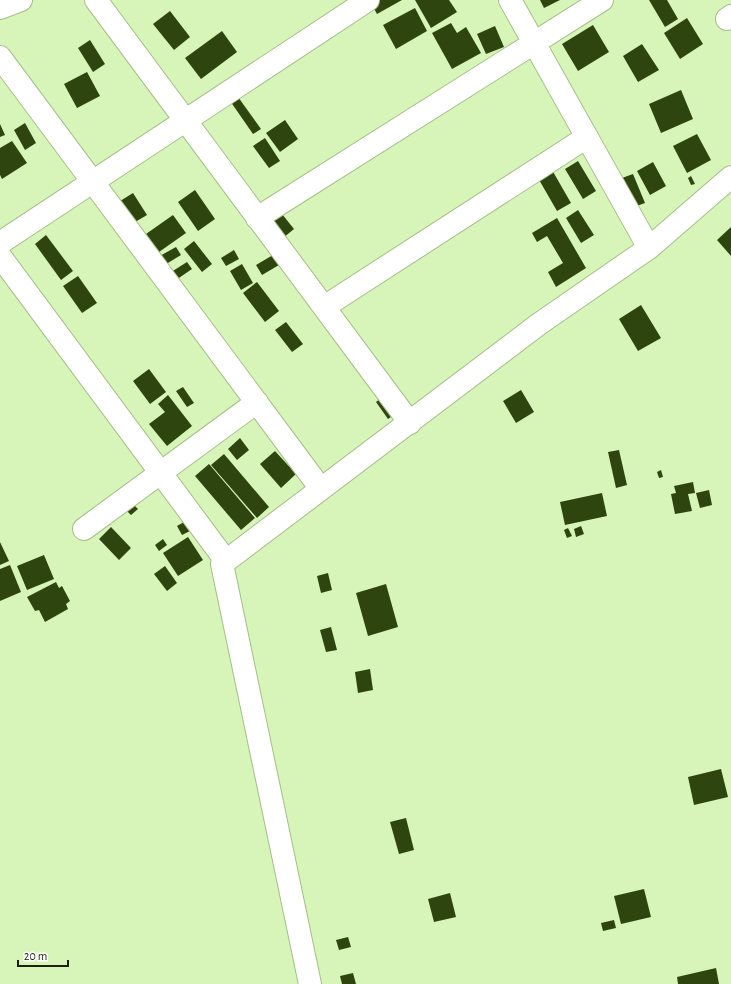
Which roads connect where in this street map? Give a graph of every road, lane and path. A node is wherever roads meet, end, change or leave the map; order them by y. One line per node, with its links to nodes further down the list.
1 (21, 0): 6 (street)
2 (96, 0): 9 (street)
3 (368, 0): 9 (street)
4 (510, 0): 7 (street)
5 (602, 0): 7 (street)
6 (0, 8)
7 (534, 43): 10 (street); 13 (street)
8 (0, 57): 12 (street)
9 (185, 121): 12 (street); 13 (street)
10 (587, 137): 15 (street); 17 (street)
11 (731, 177): 15 (street)
12 (93, 182): 14 (street); 18 (street)
13 (258, 218): 17 (street)
14 (0, 243)
15 (649, 248): 19 (street)
16 (0, 256): 20 (street)
17 (324, 307): 19 (street)
18 (257, 402): 20 (street); 21 (street)
19 (410, 423): 21 (street)
20 (161, 473): 22 (street); 23 (street)
21 (321, 489): 23 (street)
22 (84, 529)
23 (226, 561): 24 (street)
24 (310, 984)

